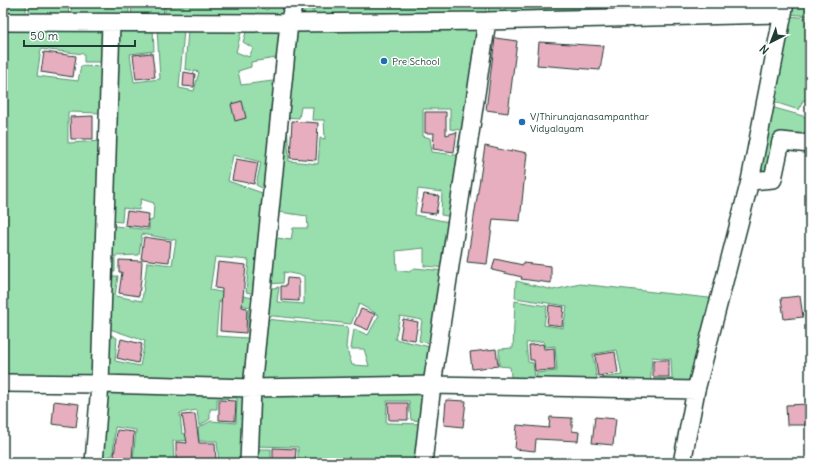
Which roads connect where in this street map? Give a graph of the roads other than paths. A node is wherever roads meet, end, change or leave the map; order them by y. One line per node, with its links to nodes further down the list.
1 (294, 3): 6 (street)
2 (784, 8): 3 (street); 8 (street)
3 (486, 21): 6 (street); 11 (street)
4 (3, 22): 5 (street)
5 (111, 23): 6 (street); 10 (street)
6 (290, 23): 12 (street)
7 (810, 144): 8 (street)
8 (750, 181): 13 (street)
9 (3, 383): 10 (street)
10 (100, 384): 12 (street); 14 (street)
11 (432, 385): 12 (street); 13 (street); 16 (street)
12 (252, 388): 15 (street)
13 (696, 390): 17 (street)
14 (94, 463)
15 (249, 463)
16 (423, 463)
17 (682, 463)

